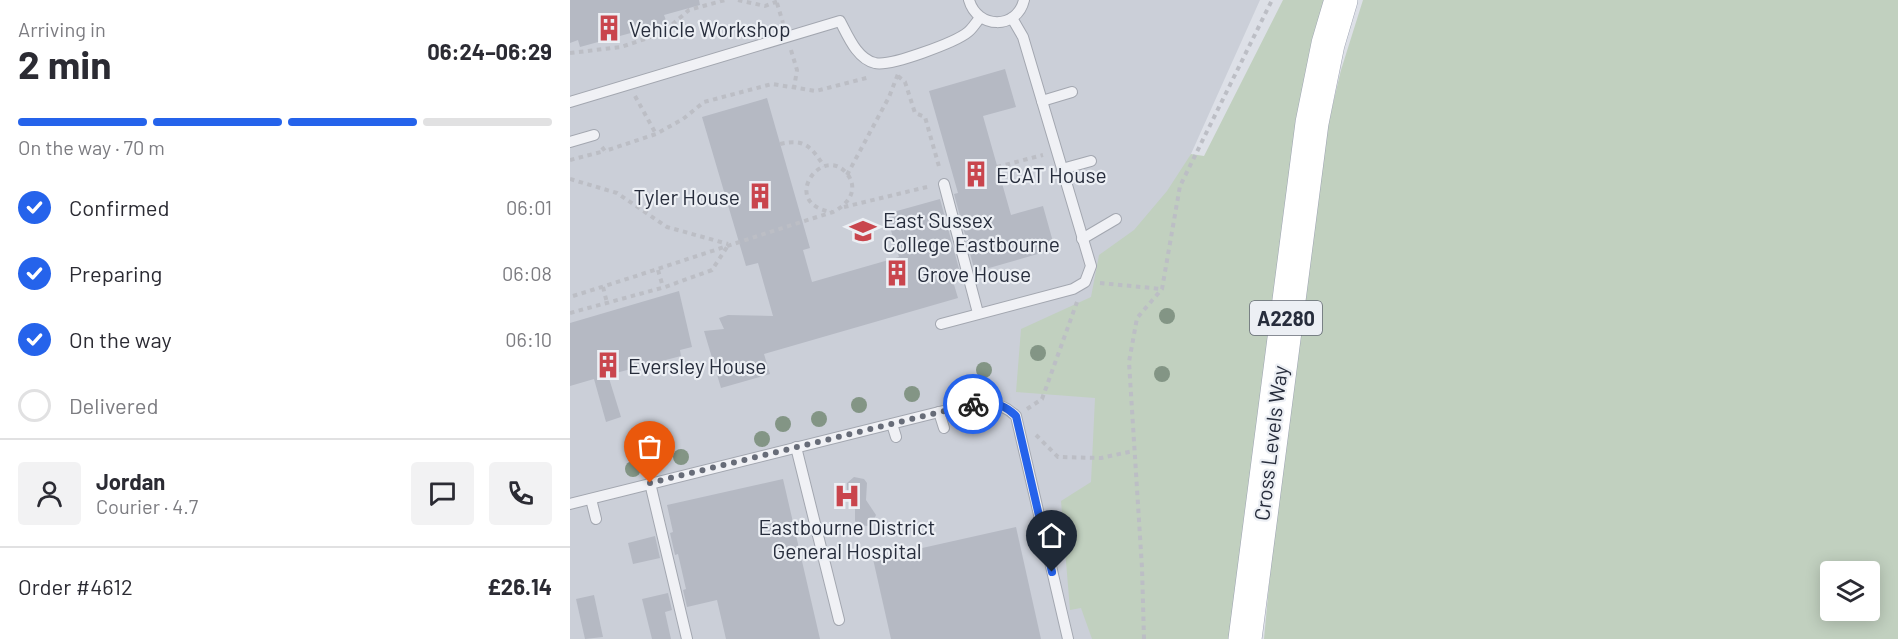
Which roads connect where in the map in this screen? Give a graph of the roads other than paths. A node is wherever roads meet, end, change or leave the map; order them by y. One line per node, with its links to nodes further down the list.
1 (969, 0): 4 (lane)
2 (1024, 0): 5 (lane)
3 (1341, 0): 30 (main road, Cross Levels Way / A2280)
4 (980, 18): 5 (lane); 8 (lane)
5 (1012, 18): 7 (lane)
6 (1072, 92): 7 (lane)
7 (1042, 101): 12 (lane)
8 (570, 102)
9 (594, 135): 10 (lane)
10 (570, 142)
11 (1091, 161): 12 (lane)
12 (1062, 169): 15 (lane)
13 (944, 184): 16 (lane)
14 (1116, 219): 15 (lane)
15 (1082, 239): 16 (lane)
16 (978, 313): 17 (lane)
17 (941, 324)
18 (939, 412): 19 (lane); 20 (lane); 29 (lane)
19 (892, 424): 21 (lane); 22 (lane)
20 (944, 428)
21 (896, 437)
22 (796, 447): 23 (lane); 27 (lane)
23 (650, 483): 24 (lane); 28 (lane)
24 (591, 498): 25 (lane); 26 (lane)
25 (570, 504)
26 (596, 519)
27 (839, 620)
28 (687, 639)
29 (1068, 639)
30 (1245, 639)

